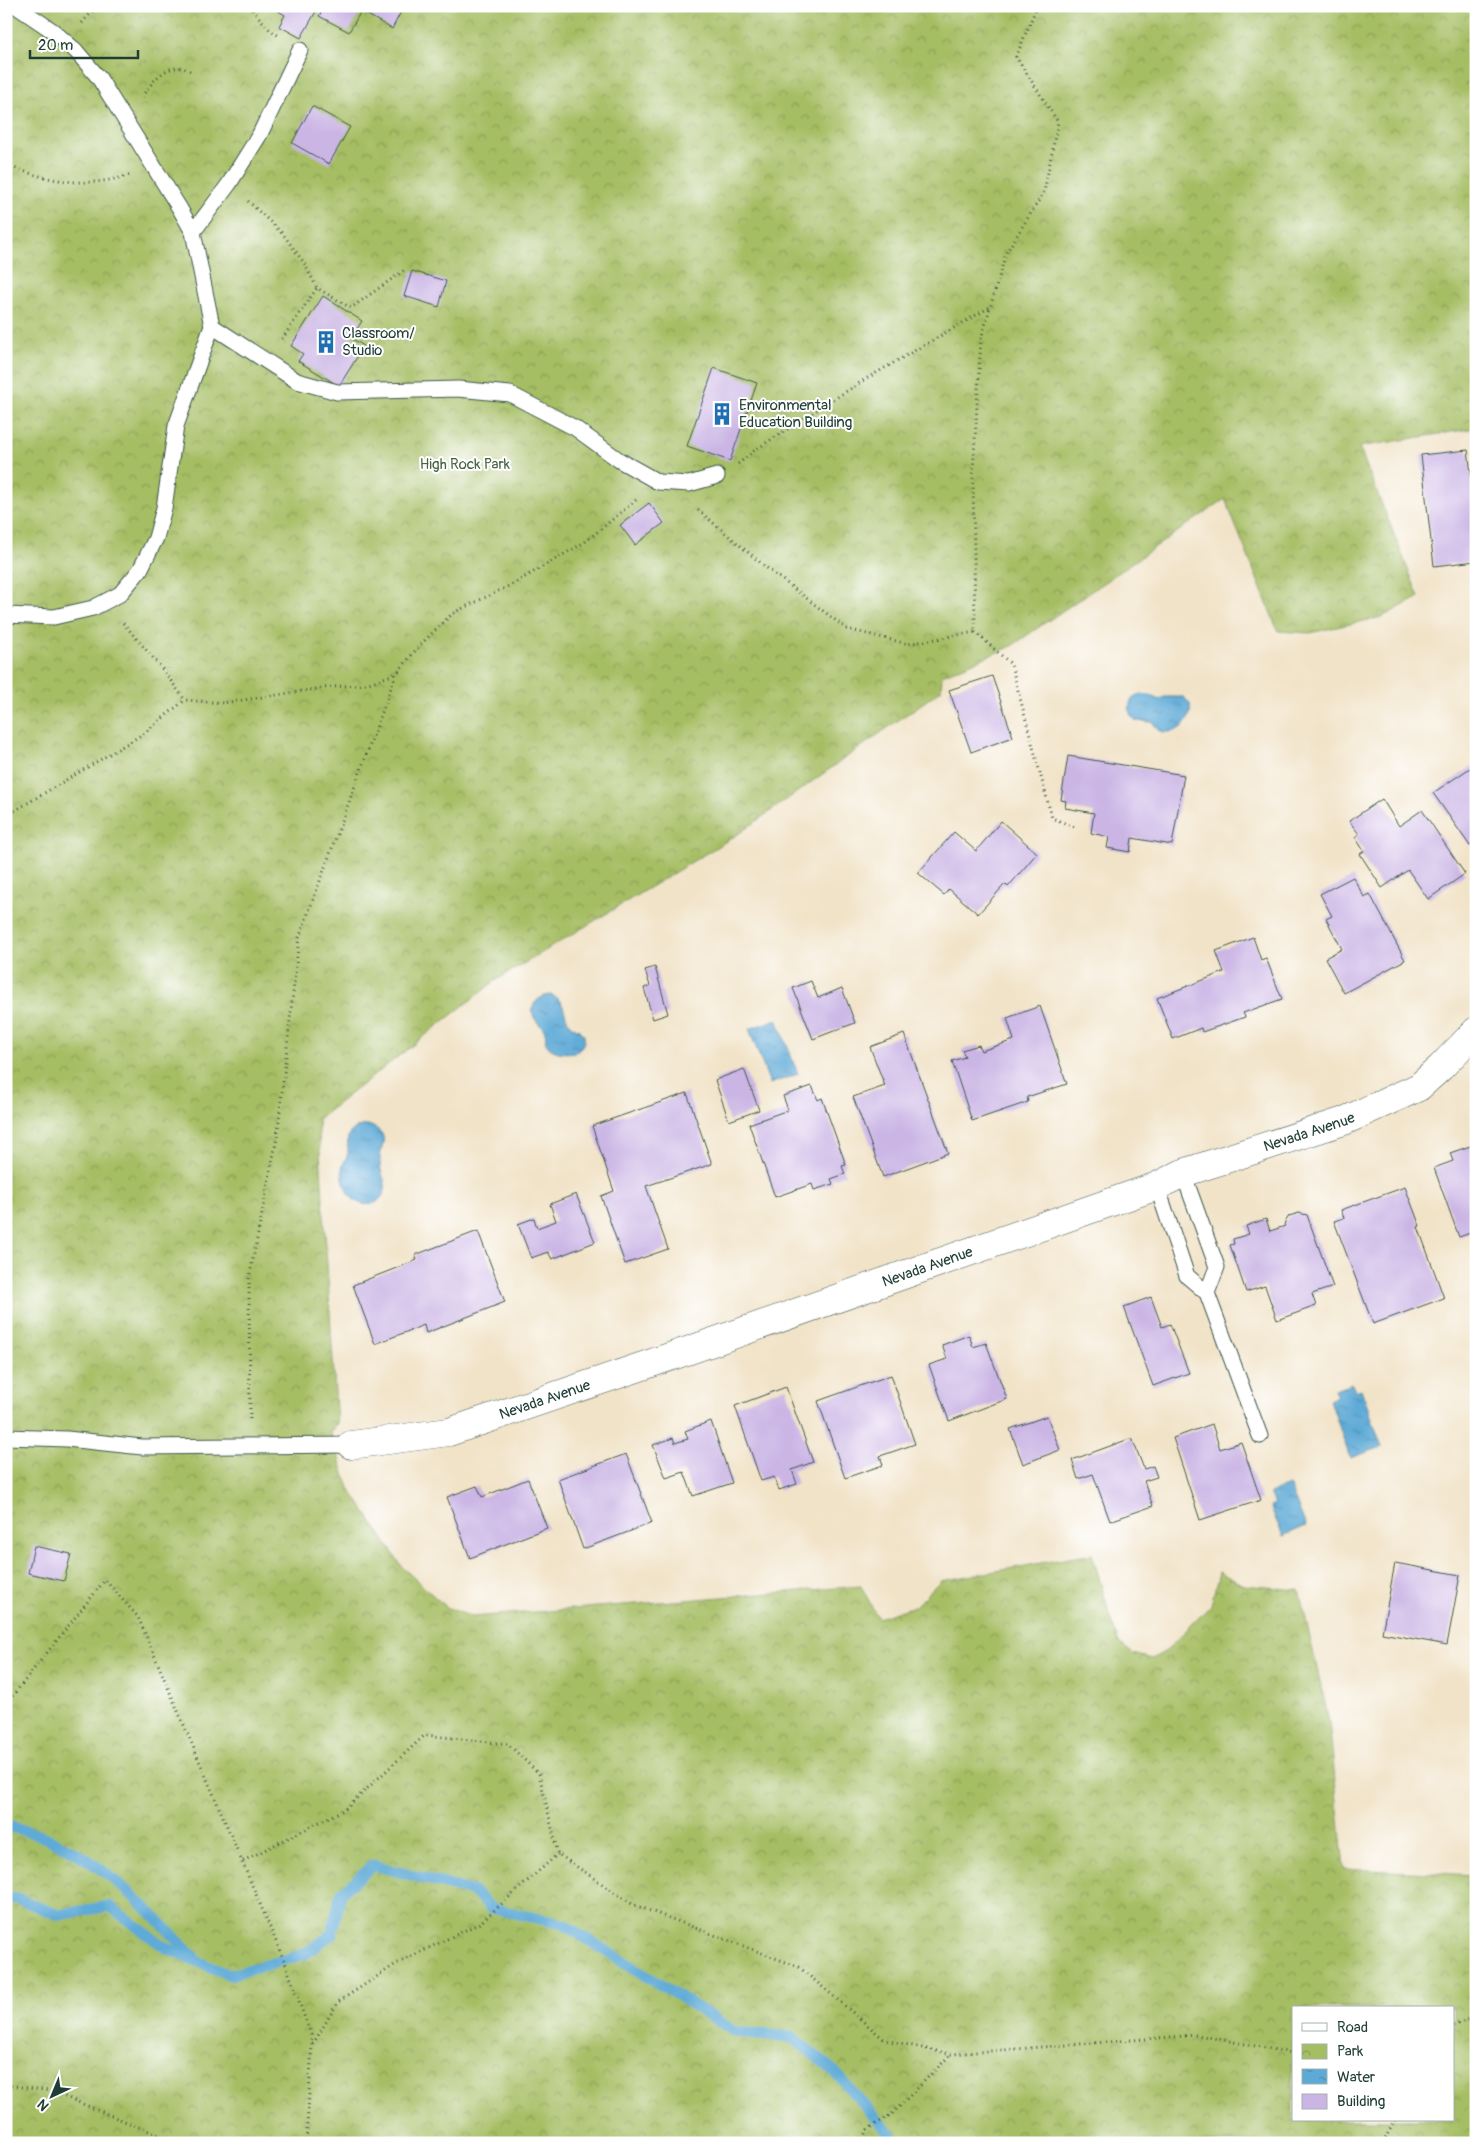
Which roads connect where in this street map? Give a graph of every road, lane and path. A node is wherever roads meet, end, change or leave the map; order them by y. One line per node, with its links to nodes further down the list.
1 (16, 6): 6 (lane)
2 (249, 6): 4 (path)
3 (1037, 6): 13 (path)
4 (300, 50): 9 (lane)
5 (190, 71): 6 (path)
6 (127, 123): 8 (lane)
7 (6, 164): 8 (path)
8 (154, 167): 10 (lane)
9 (229, 184): 10 (lane); 12 (path)
10 (193, 232): 14 (lane)
11 (406, 269): 12 (path)
12 (317, 288): 15 (path)
13 (990, 307): 16 (path); 20 (path)
14 (212, 326): 15 (lane); 18 (lane)
15 (267, 362): 17 (lane)
16 (717, 476): 17 (lane)
17 (658, 482): 20 (path); 21 (path)
18 (103, 603): 19 (lane); 22 (path)
19 (6, 615)
20 (975, 632): 24 (path)
21 (396, 674): 22 (path); 32 (path)
22 (185, 700): 23 (path)
23 (6, 816)
24 (1075, 827)
25 (1476, 1030): 26 (street, Nevada Avenue)
26 (1183, 1174): 27 (street, Nevada Avenue); 28 (lane)
27 (1157, 1186): 28 (lane); 31 (street, Nevada Avenue)
28 (1207, 1293): 29 (lane)
29 (1260, 1436)
30 (6, 1437): 32 (lane)
31 (351, 1445): 32 (lane)
32 (251, 1447)
33 (6, 1704): 35 (path)
34 (558, 1854): 35 (path); 38 (path); 40 (path)
35 (243, 1861): 38 (path)
36 (1476, 2016): 37 (path)
37 (1454, 2026)
38 (312, 2045): 44 (path)
39 (1292, 2053): 40 (path)
40 (951, 2054): 45 (path)
41 (6, 2085): 43 (path)
42 (1393, 2122): 46 (path)
43 (178, 2143)
44 (306, 2143)
45 (860, 2143)
46 (1383, 2143)

